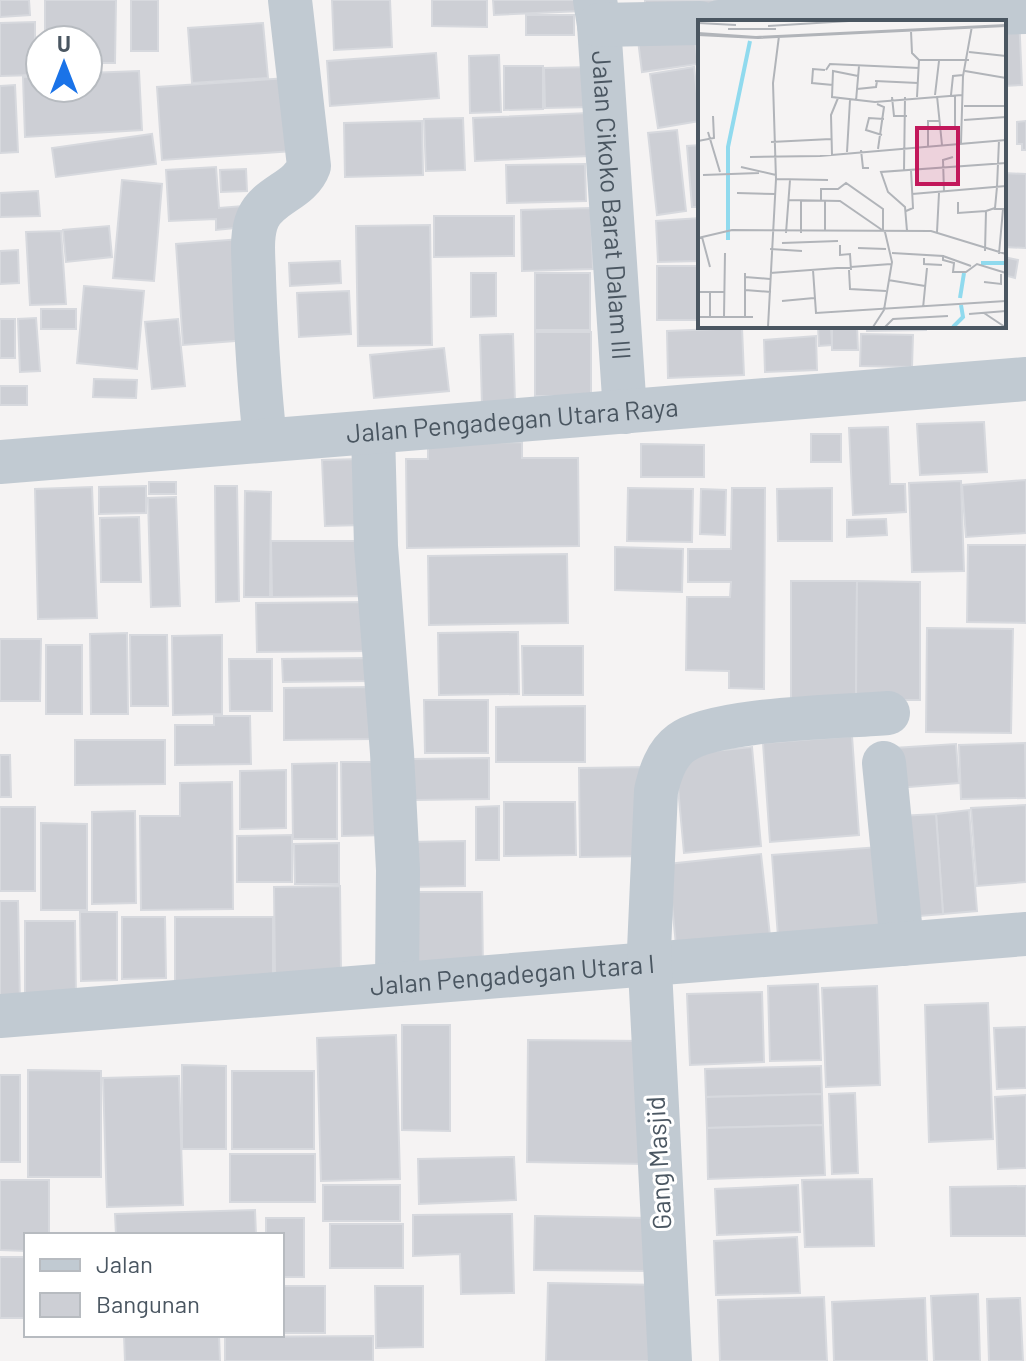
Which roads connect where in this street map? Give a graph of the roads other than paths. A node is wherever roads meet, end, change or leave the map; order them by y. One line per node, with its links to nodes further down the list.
1 (290, 0): 10 (street)
2 (943, 7): 3 (street); 5 (street)
3 (1026, 12)
4 (597, 13): 6 (street); 8 (street, Jalan Cikoko Barat Dalam III)
5 (749, 20)
6 (698, 23)
7 (1026, 379): 8 (street, Jalan Pengadegan Utara Raya)
8 (625, 412): 9 (street, Jalan Pengadegan Utara Raya)
9 (373, 432): 10 (street, Jalan Pengadegan Utara Raya); 17 (street)
10 (265, 440): 11 (street, Jalan Pengadegan Utara Raya)
11 (0, 462)
12 (888, 713): 16 (street, Gang Masjid)
13 (884, 763): 15 (street)
14 (1026, 934): 15 (street, Jalan Pengadegan Utara I)
15 (902, 944): 16 (street, Jalan Pengadegan Utara I)
16 (650, 964): 17 (street, Jalan Pengadegan Utara I); 19 (street, Gang Masjid)
17 (397, 984): 18 (street, Jalan Pengadegan Utara I)
18 (0, 1016)
19 (670, 1361)

